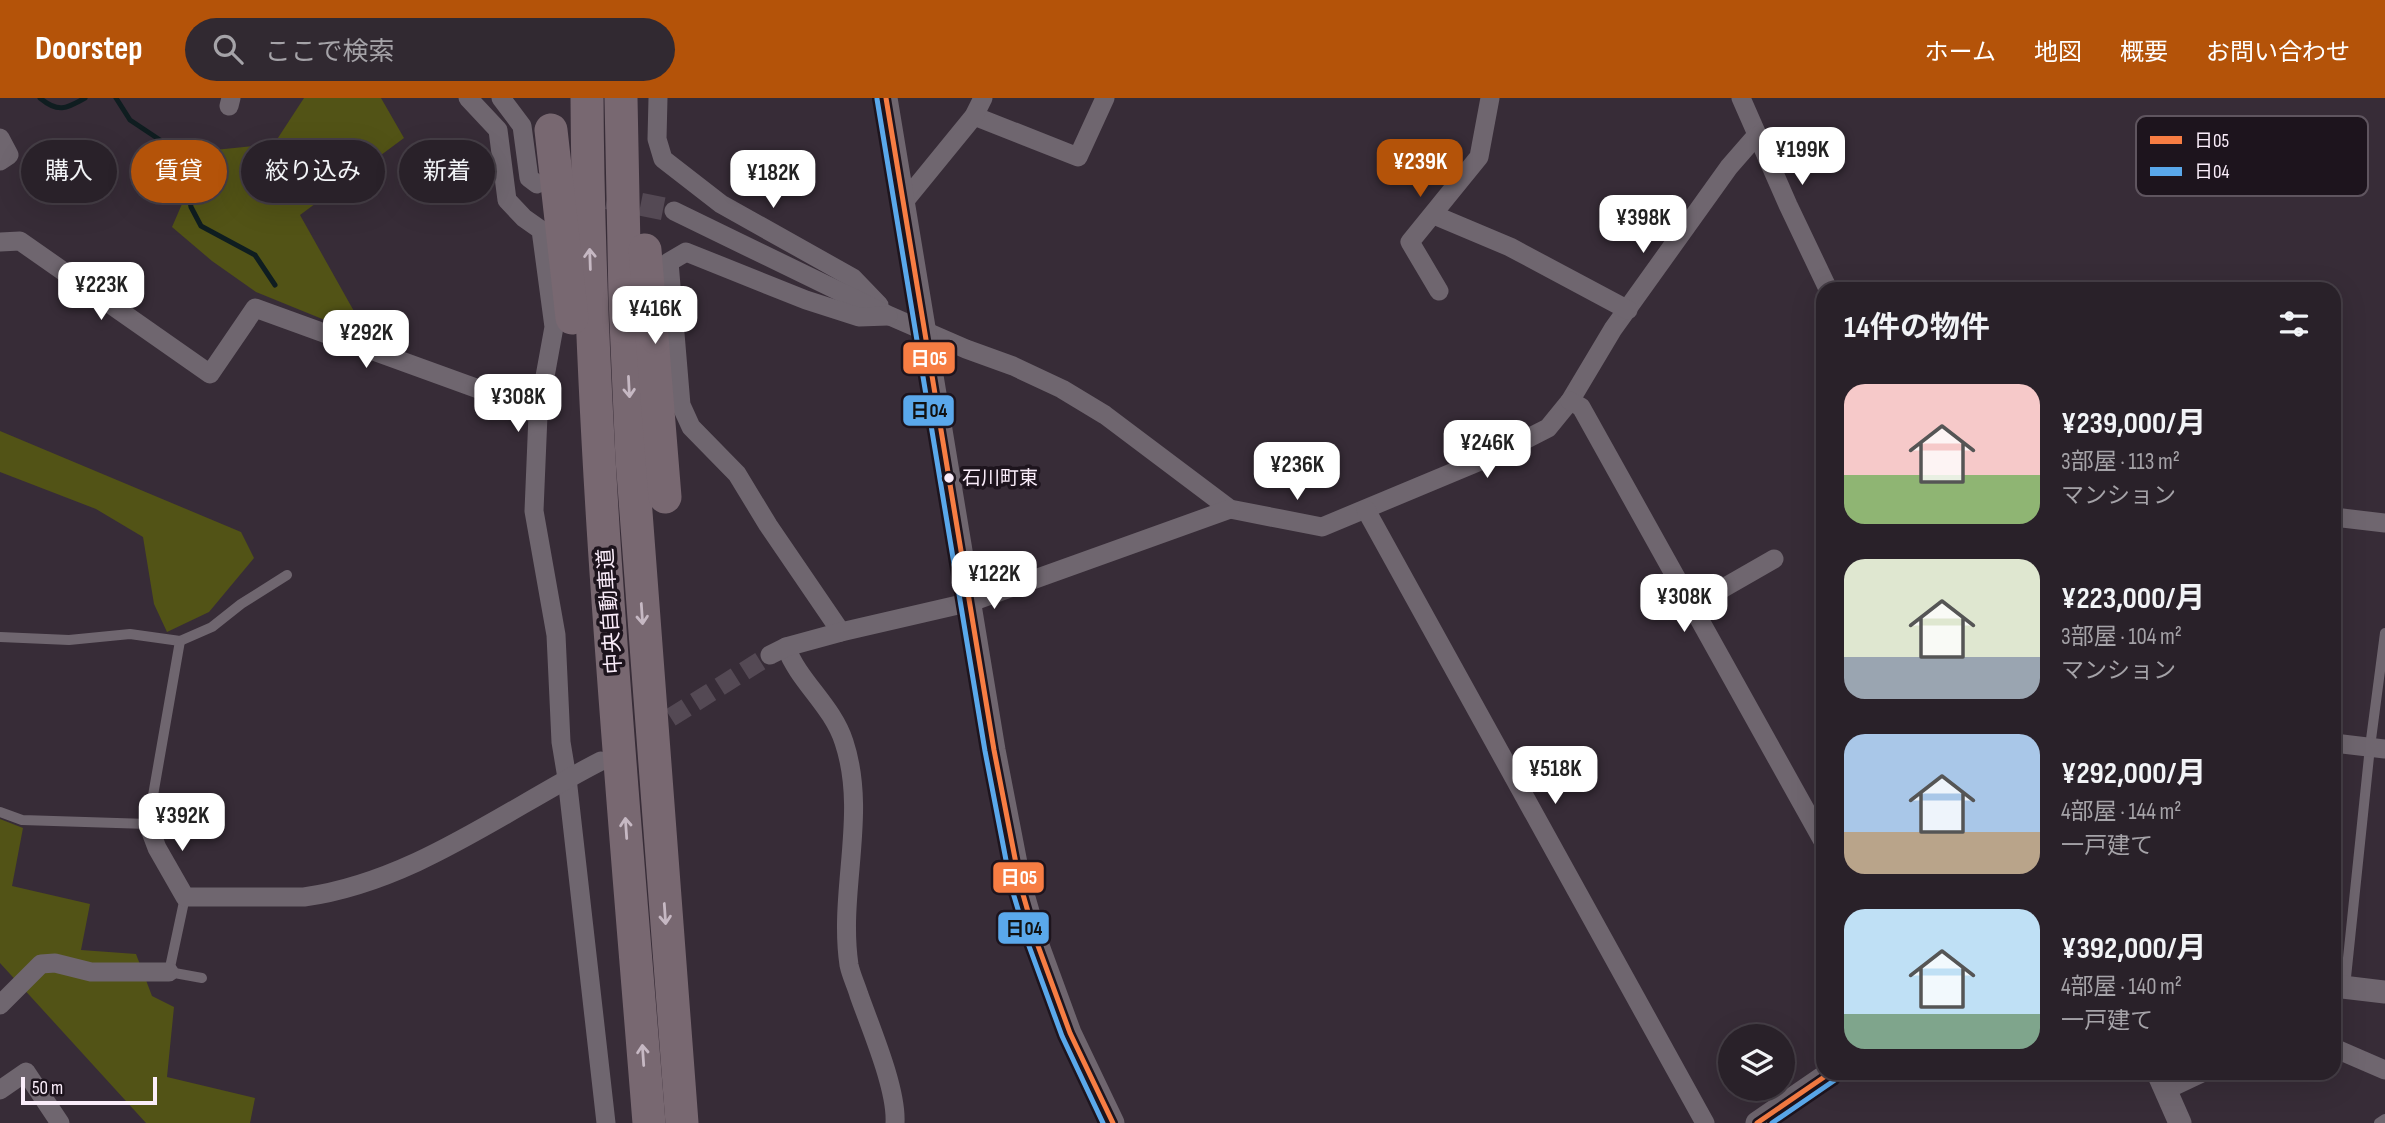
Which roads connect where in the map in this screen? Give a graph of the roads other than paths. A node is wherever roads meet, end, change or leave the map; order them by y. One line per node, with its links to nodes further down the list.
1 (468, 98): 27 (street)
2 (501, 98): 16 (street)
3 (587, 98): 37 (highway, 中央自動車道, one-way to 3)
4 (624, 98): 28 (highway); 65 (highway, 中央自動車道, one-way to 65)
5 (658, 98): 24 (street)
6 (886, 98): 17 (street)
7 (983, 98): 11 (street)
8 (1105, 98): 11 (street)
9 (1490, 98): 19 (street)
10 (1741, 98): 13 (street)
11 (974, 117): 17 (street)
12 (551, 131): 37 (highway)
13 (1756, 136): 21 (street); 23 (street)
14 (0, 138): 15 (street)
15 (0, 161)
16 (537, 184)
17 (903, 203): 25 (street)
18 (674, 211): 24 (street)
19 (1434, 215): 22 (street); 23 (street)
20 (0, 242): 27 (street)
21 (1825, 282)
22 (1439, 291)
23 (1628, 310): 26 (street)
24 (890, 316): 25 (street); 38 (street)
25 (923, 329): 29 (street); 35 (street)
26 (1570, 401): 30 (street); 36 (street)
27 (538, 415): 45 (street)
28 (665, 497)
29 (1230, 509): 30 (street); 35 (street)
30 (1366, 510): 68 (street)
31 (2341, 518): 32 (street)
32 (2385, 523)
33 (1774, 559): 36 (street)
34 (286, 575): 41 (lane)
35 (971, 602): 38 (street); 67 (street)
36 (1692, 607): 48 (street)
37 (610, 622): 64 (highway, 中央自動車道, one-way to 37)
38 (841, 632): 66 (street)
39 (2385, 634): 43 (lane)
40 (0, 637): 41 (lane)
41 (180, 641): 47 (lane)
42 (2341, 744): 43 (street)
43 (2377, 748): 52 (lane)
44 (601, 761): 45 (street)
45 (567, 778): 49 (street); 63 (street)
46 (0, 812): 47 (lane)
47 (148, 824): 49 (street)
48 (1816, 829)
49 (185, 897): 50 (lane)
50 (169, 972): 51 (lane); 55 (street)
51 (202, 978)
52 (2341, 980)
53 (2341, 986): 54 (street)
54 (2385, 992)
55 (0, 1005)
56 (2341, 1051): 57 (street)
57 (2385, 1070)
58 (1820, 1080): 69 (street)
59 (2162, 1081): 70 (street)
60 (0, 1090): 62 (street)
61 (2385, 1119): 71 (lane)
62 (60, 1123)
63 (606, 1123)
64 (649, 1123)
65 (682, 1123)
66 (895, 1123)
67 (1113, 1123)
68 (1705, 1123)
69 (1757, 1123)
70 (2180, 1123)
71 (2379, 1123)

